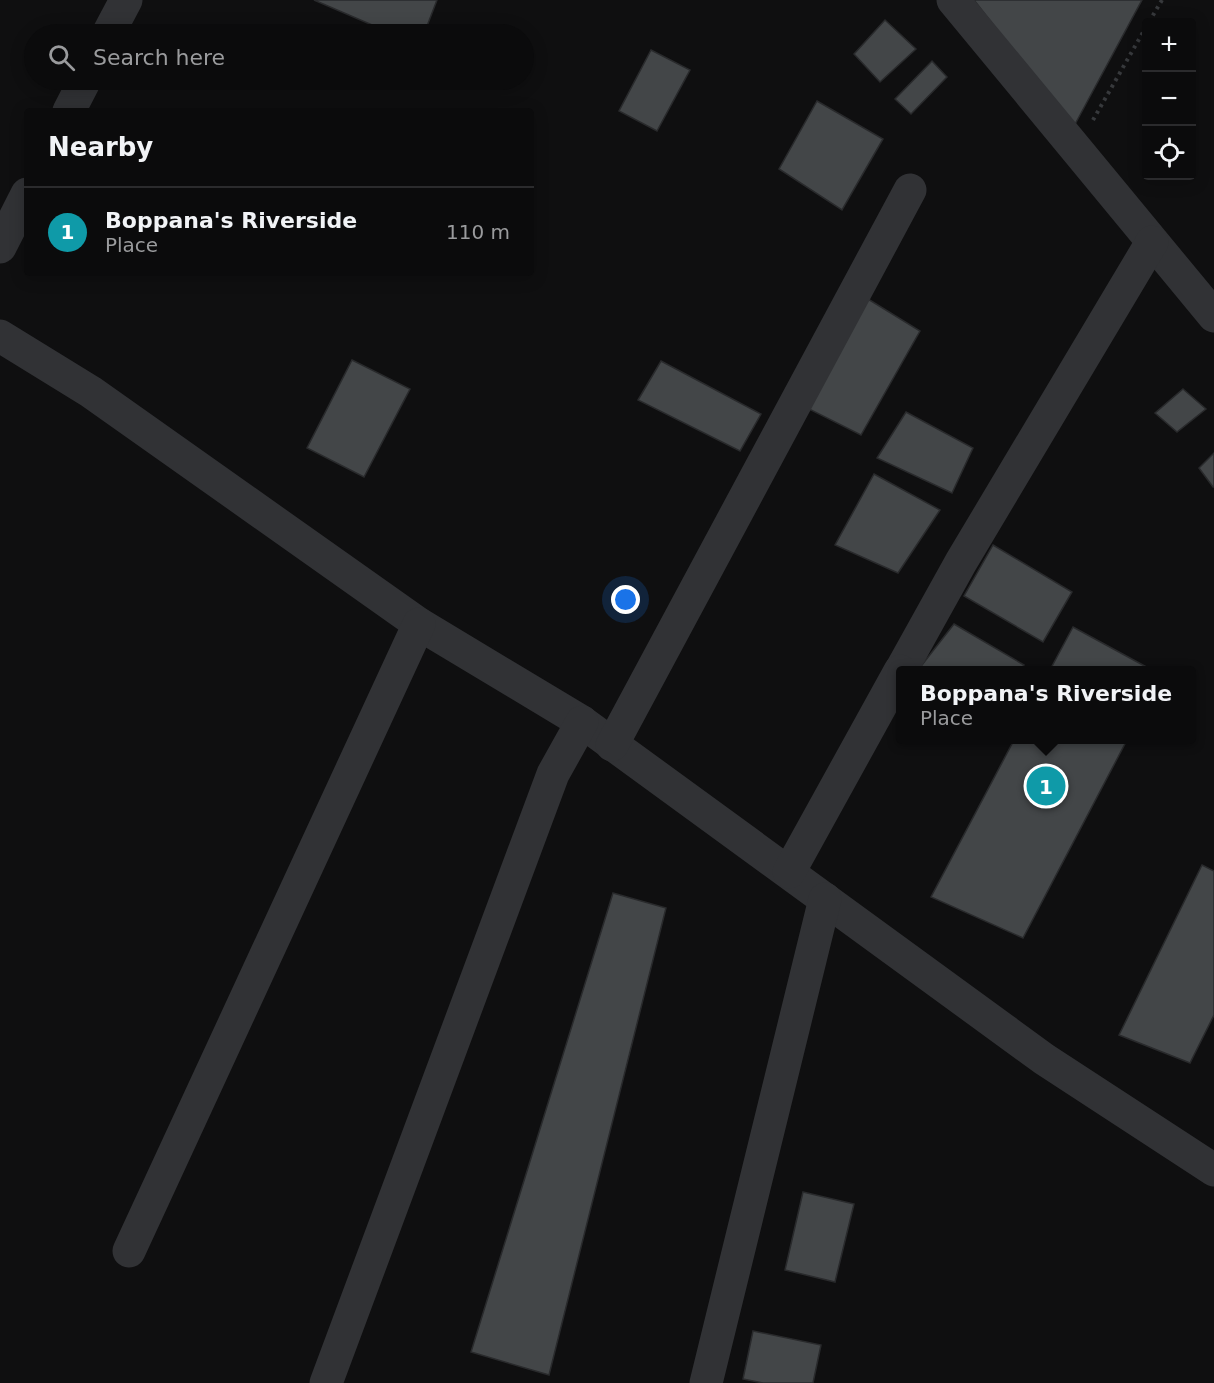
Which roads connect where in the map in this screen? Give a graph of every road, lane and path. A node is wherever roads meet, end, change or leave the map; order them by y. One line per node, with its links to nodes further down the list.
1 (126, 0): 5 (street)
2 (953, 0): 9 (street)
3 (1162, 0): 4 (path)
4 (1151, 18)
5 (113, 24)
6 (1142, 34): 9 (path)
7 (80, 90): 8 (street)
8 (71, 108)
9 (1076, 150): 12 (street)
10 (910, 190): 20 (street)
11 (24, 200): 13 (street)
12 (1152, 242): 14 (street); 17 (street)
13 (0, 247)
14 (1214, 316)
15 (0, 336): 16 (street)
16 (419, 624): 19 (street); 24 (street)
17 (904, 666)
18 (896, 680): 21 (street)
19 (582, 722): 20 (street); 25 (street)
20 (612, 745): 21 (street)
21 (789, 872): 22 (street)
22 (825, 898): 23 (street); 26 (street)
23 (1214, 1170)
24 (129, 1251)
25 (326, 1383)
26 (706, 1383)

